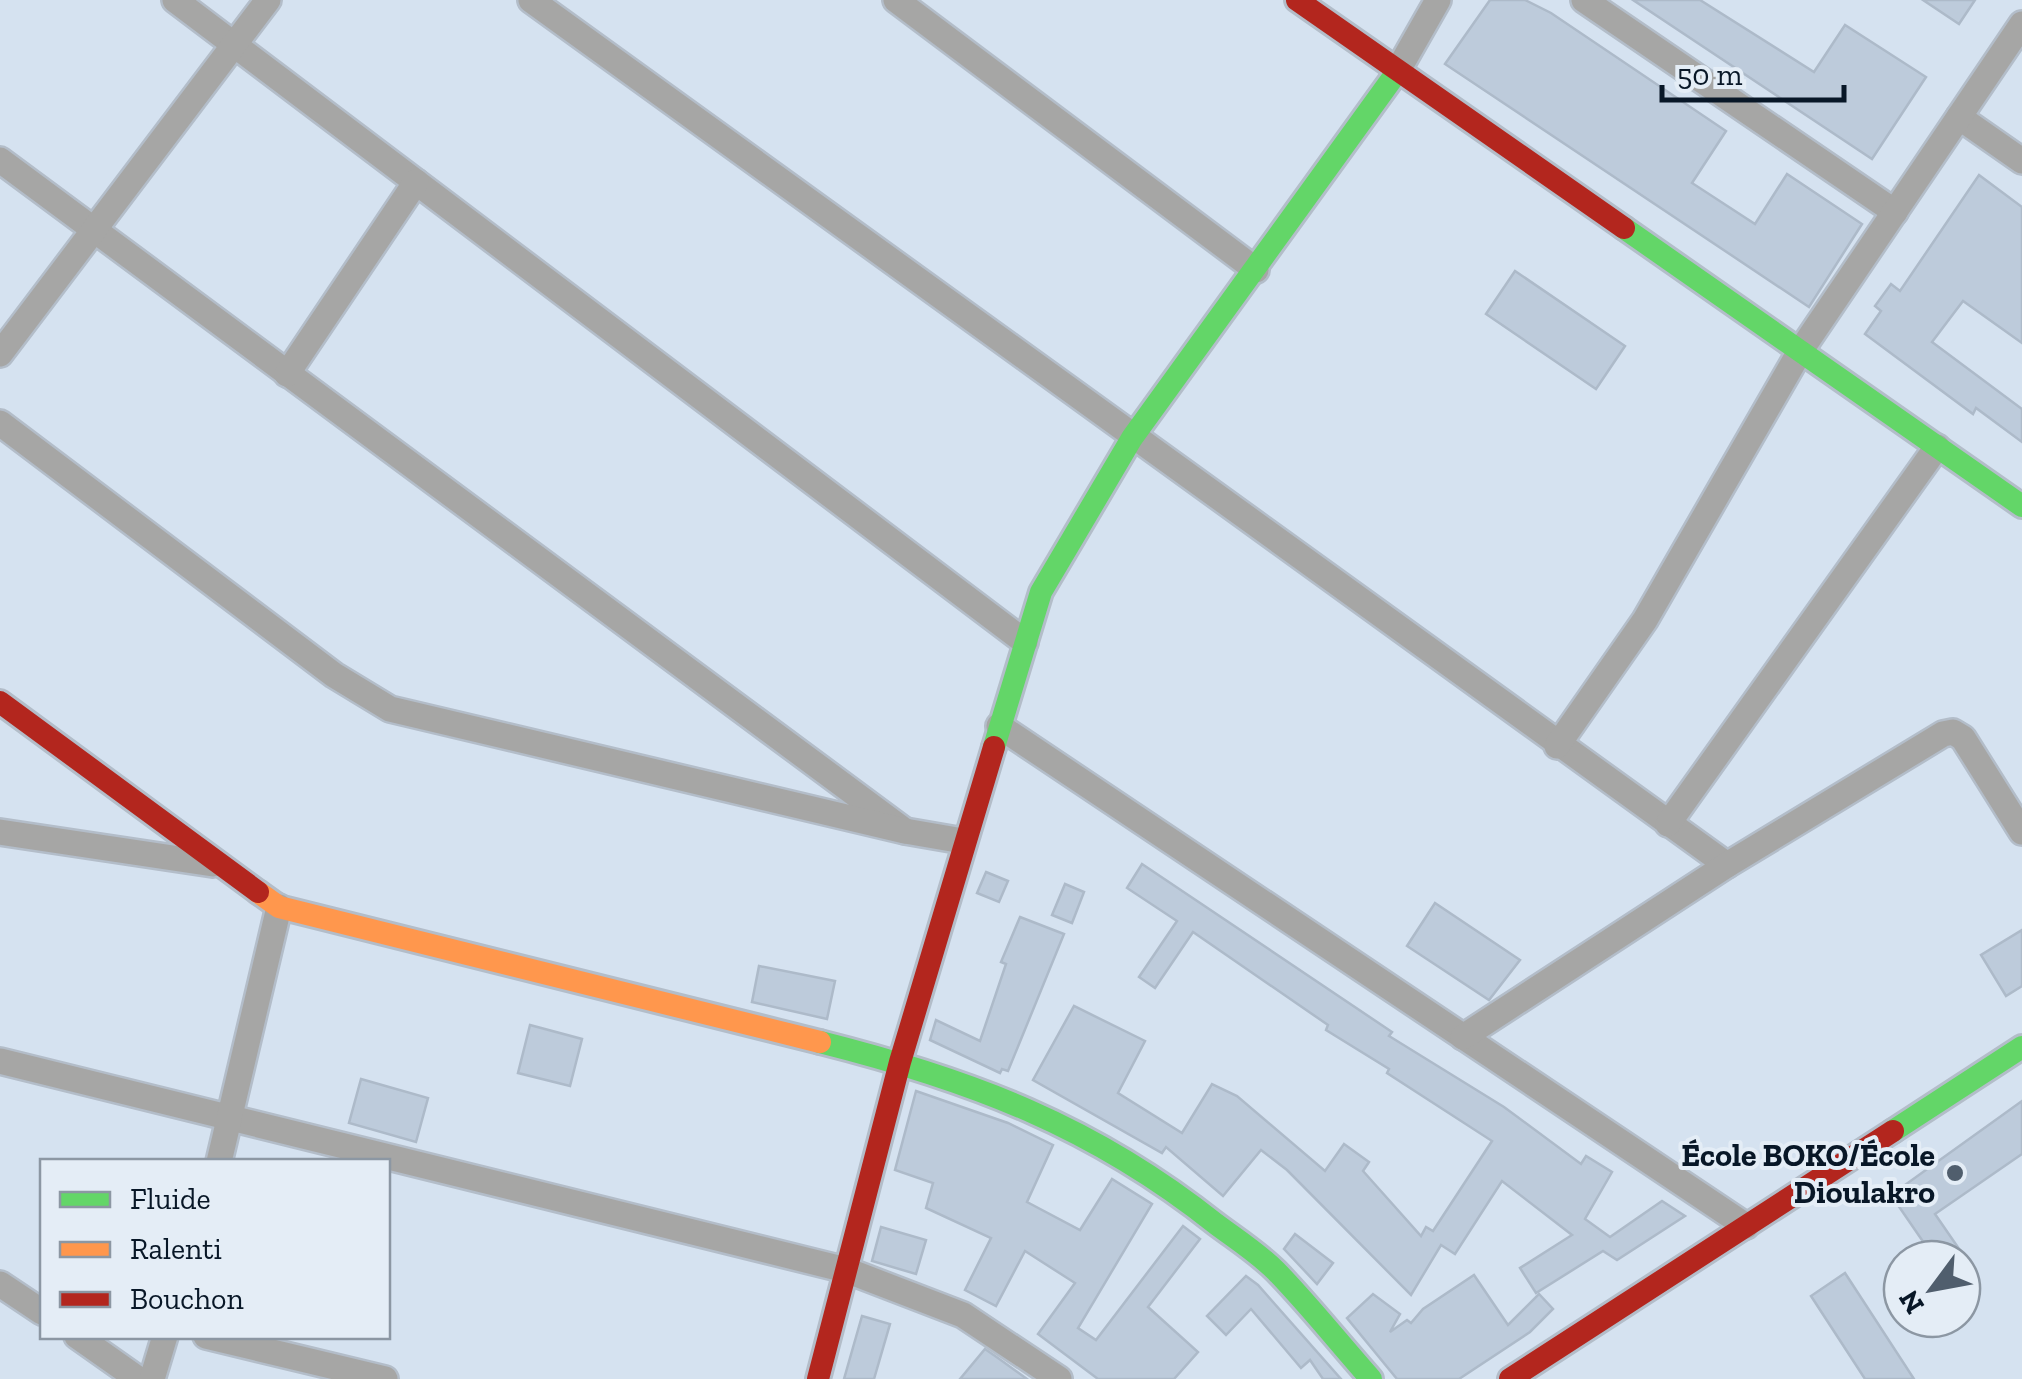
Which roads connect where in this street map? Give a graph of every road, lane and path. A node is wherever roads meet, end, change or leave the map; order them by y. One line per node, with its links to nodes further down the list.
1 (175, 0): 9 (street)
2 (268, 0): 9 (street)
3 (531, 0): 22 (street)
4 (896, 0): 17 (street)
5 (1298, 0): 10 (street)
6 (1438, 0): 10 (street)
7 (1584, 0): 15 (street)
8 (2022, 24): 11 (street)
9 (234, 44): 14 (street); 16 (street)
10 (1397, 72): 17 (street); 18 (street)
11 (1959, 117): 13 (street); 15 (street)
12 (0, 160): 16 (street)
13 (2022, 160)
14 (416, 182): 20 (street); 25 (street)
15 (1895, 212): 18 (street)
16 (94, 230): 19 (street); 20 (street)
17 (1256, 270): 22 (street)
18 (1799, 353): 23 (street); 28 (street)
19 (0, 354)
20 (287, 374): 31 (street)
21 (0, 423): 31 (street)
22 (1132, 438): 25 (street); 28 (street)
23 (1936, 447): 24 (street); 29 (street)
24 (2022, 506)
25 (1025, 642): 27 (street)
26 (0, 702): 34 (street)
27 (999, 726): 33 (street); 37 (street)
28 (1557, 746): 29 (street)
29 (1668, 824): 35 (street)
30 (0, 832): 34 (street)
31 (905, 832): 33 (street)
32 (2022, 832): 35 (street)
33 (964, 841): 40 (street)
34 (218, 864): 36 (street)
35 (1727, 866): 37 (street)
36 (278, 908): 40 (street); 41 (street)
37 (1463, 1036): 43 (street)
38 (2022, 1047): 43 (street)
39 (0, 1061): 41 (street)
40 (900, 1062): 44 (street); 55 (street)
41 (233, 1119): 42 (street); 44 (street)
42 (220, 1159)
43 (1746, 1226): 56 (street)
44 (846, 1270): 53 (street); 54 (street)
45 (3, 1291): 46 (street)
46 (40, 1311)
47 (81, 1339): 50 (street)
48 (164, 1339): 51 (street)
49 (218, 1339): 52 (street)
50 (138, 1379)
51 (152, 1379)
52 (385, 1379)
53 (818, 1379)
54 (1060, 1379)
55 (1371, 1379)
56 (1510, 1379)

